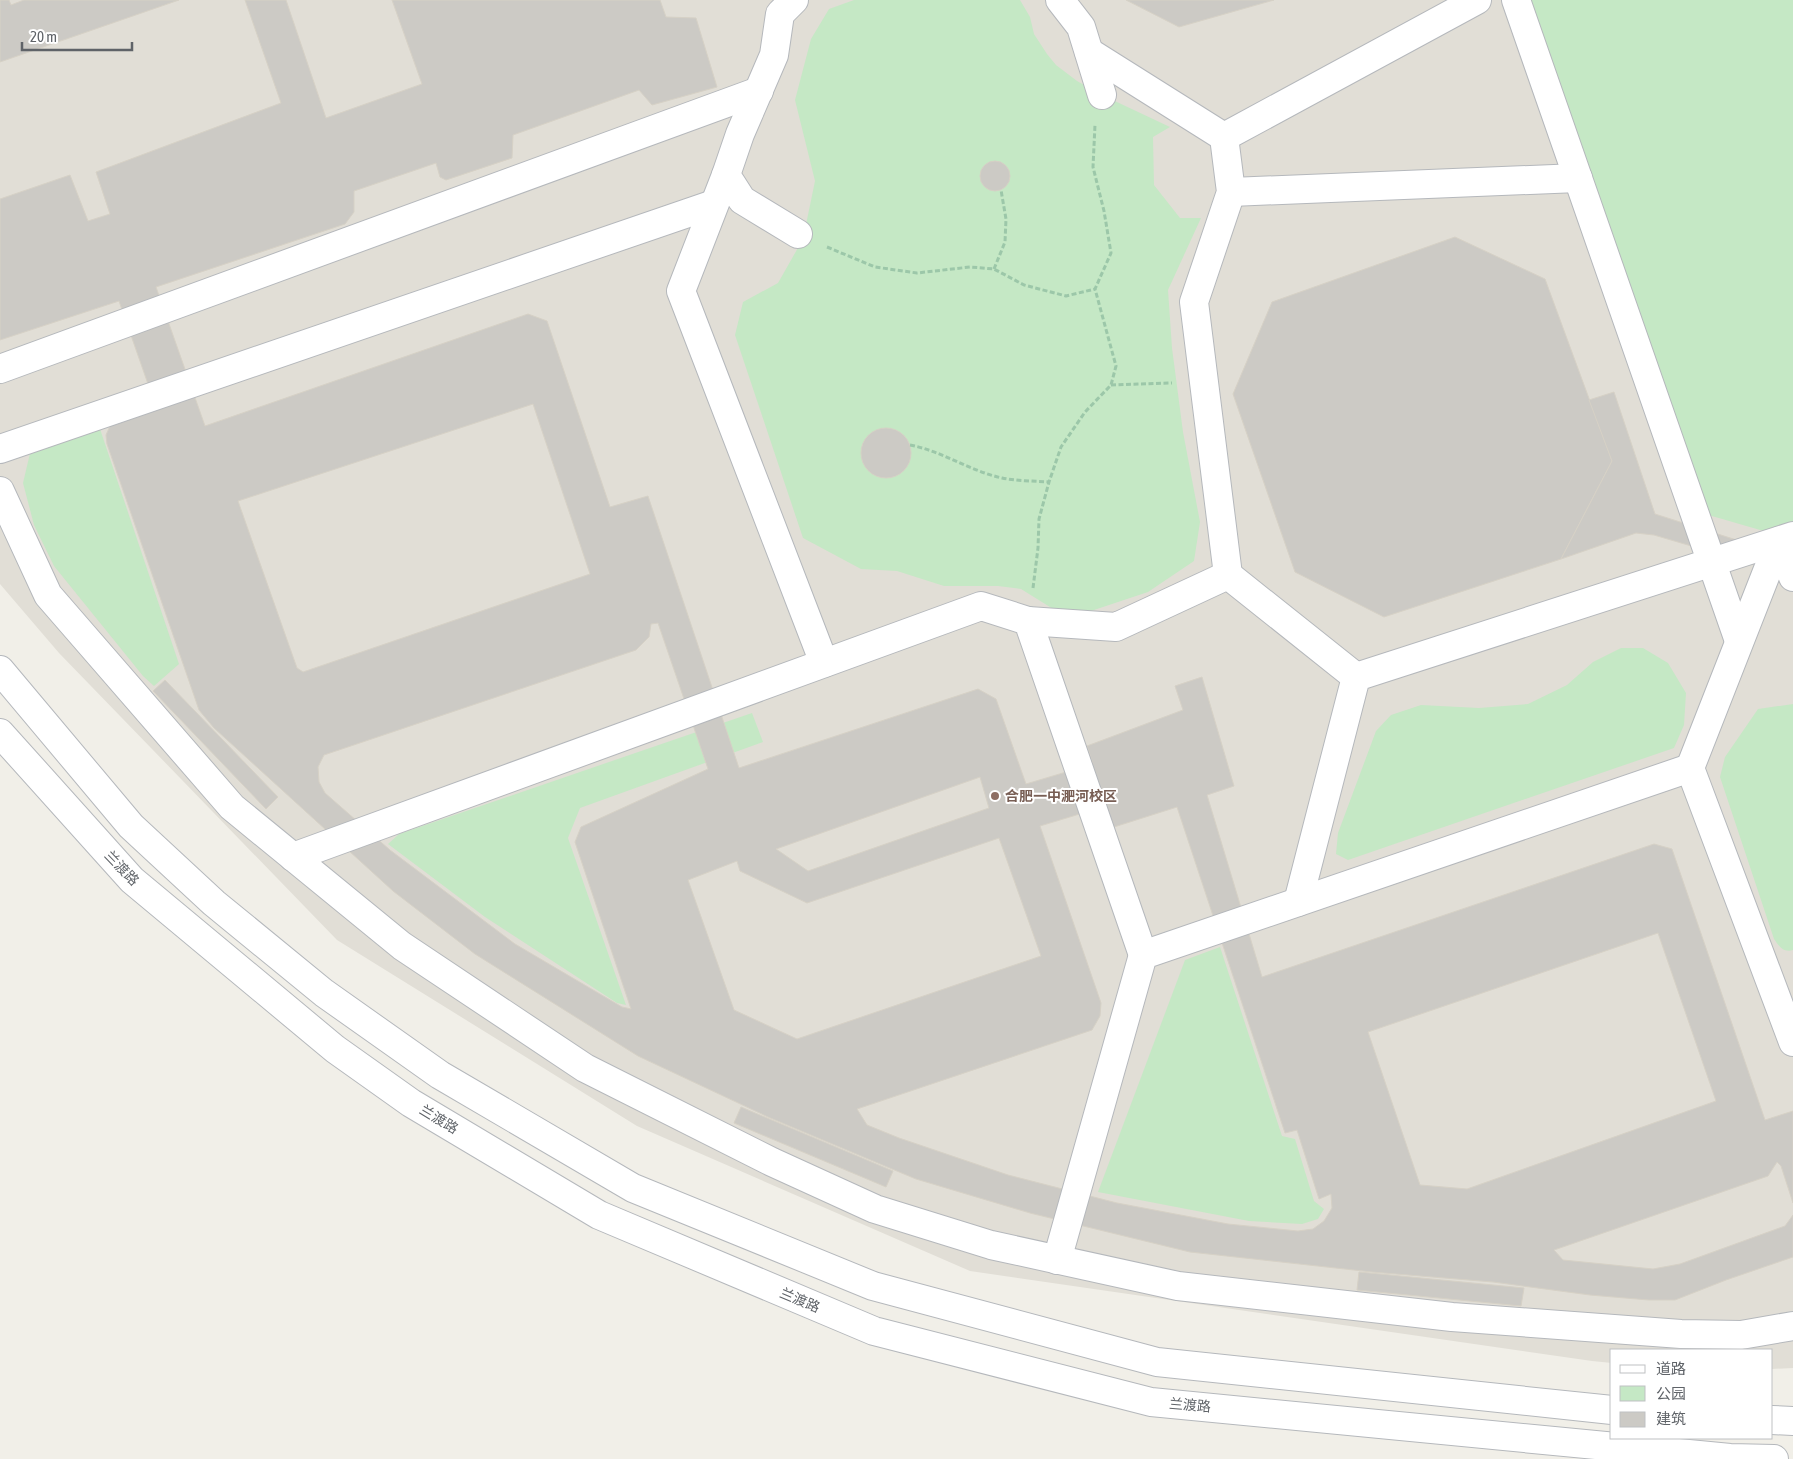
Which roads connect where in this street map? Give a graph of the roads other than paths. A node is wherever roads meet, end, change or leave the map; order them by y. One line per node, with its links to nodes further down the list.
1 (1060, 0): 5 (street)
2 (1477, 0): 8 (street)
3 (1516, 0): 10 (street)
4 (783, 5): 6 (street)
5 (1089, 52): 7 (street); 8 (street)
6 (758, 91): 9 (street); 14 (street)
7 (1102, 95)
8 (1224, 137): 11 (street)
9 (726, 175): 12 (street); 13 (street)
10 (1578, 178): 11 (street); 18 (street)
11 (1231, 192): 19 (street)
12 (714, 204): 15 (street); 23 (street)
13 (798, 234)
14 (0, 369)
15 (0, 449)
16 (0, 491): 28 (street)
17 (1786, 538): 18 (street); 20 (street); 22 (street)
18 (1712, 562): 22 (street); 25 (street)
19 (1228, 575): 21 (street); 25 (street)
20 (1793, 577)
21 (1028, 621): 23 (street); 30 (street)
22 (1739, 641): 27 (street)
23 (824, 663): 28 (street)
24 (0, 670): 35 (street)
25 (1356, 677): 29 (street)
26 (0, 733): 38 (street, 兰渡路)
27 (1690, 768): 29 (street); 31 (street)
28 (293, 857): 33 (street)
29 (1298, 902): 30 (street)
30 (1143, 955): 33 (street)
31 (1783, 986): 32 (street)
32 (1793, 1042)
33 (1058, 1260): 34 (street)
34 (1793, 1326)
35 (1610, 1410)
36 (1773, 1420): 37 (street)
37 (1793, 1420)
38 (1774, 1459)

